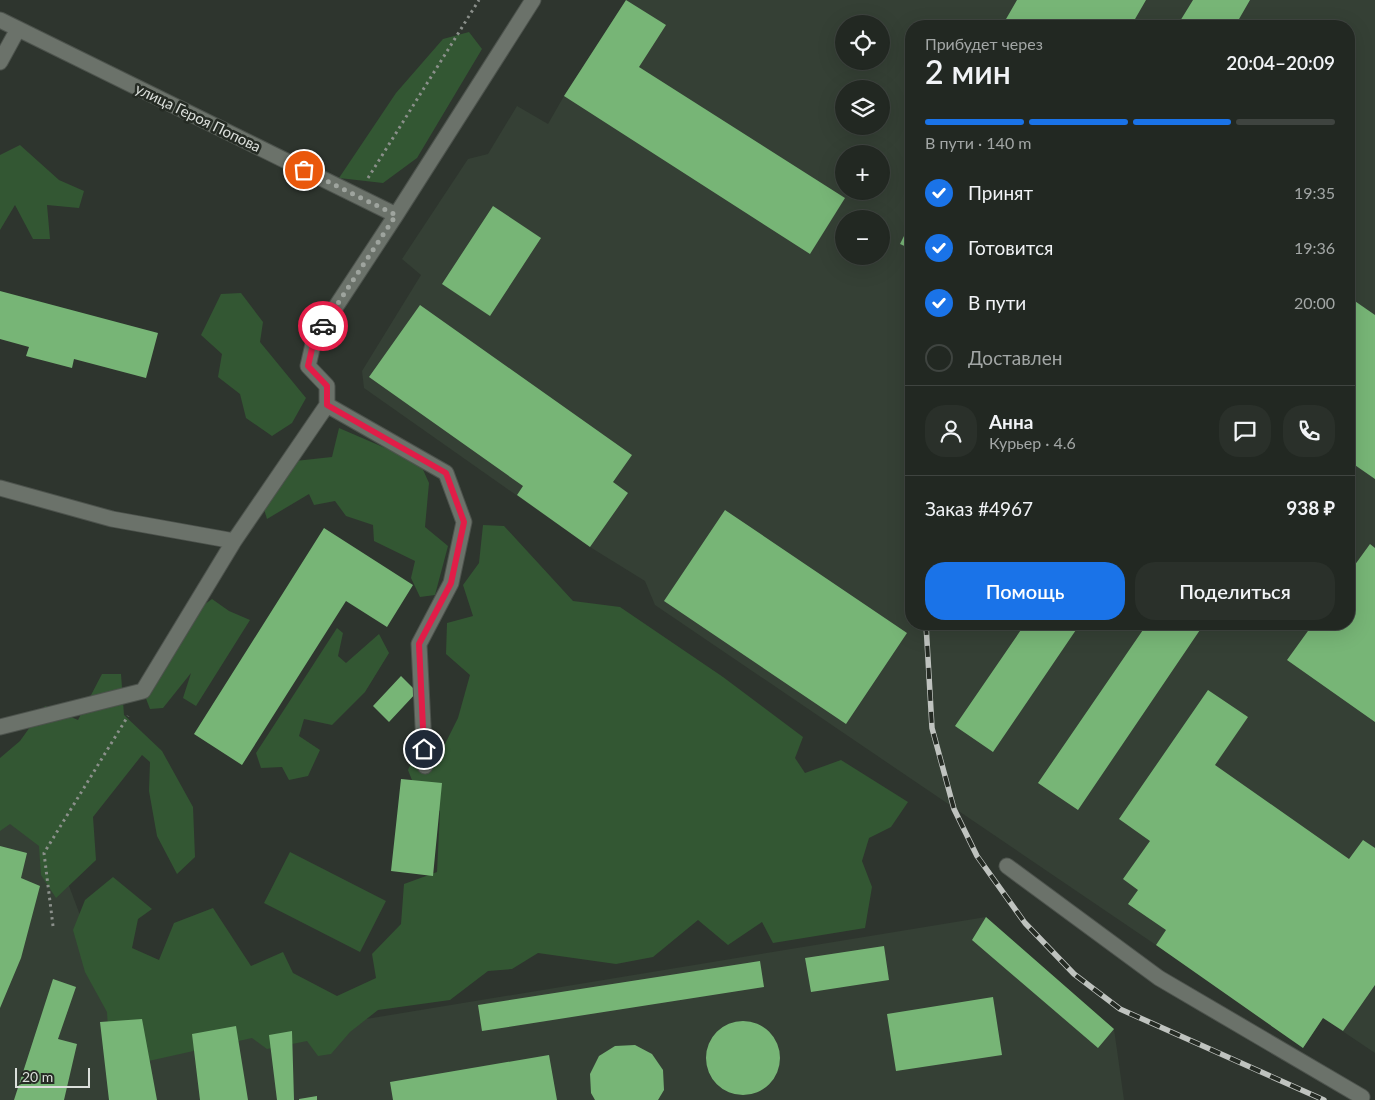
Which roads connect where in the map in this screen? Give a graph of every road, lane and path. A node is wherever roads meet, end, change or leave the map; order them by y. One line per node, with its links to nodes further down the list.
1 (479, 0): 6 (path)
2 (533, 0): 7 (street)
3 (0, 20): 4 (street, улица Героя Попова)
4 (18, 29): 5 (street); 6 (street, улица Героя Попова)
5 (0, 62)
6 (357, 196): 7 (street, улица Героя Попова)
7 (396, 215): 8 (street)
8 (327, 405): 10 (street); 13 (street)
9 (0, 488): 10 (street)
10 (234, 541): 11 (street)
11 (143, 691): 12 (street); 15 (path)
12 (0, 727)
13 (425, 766)
14 (1007, 866): 16 (street)
15 (53, 926)
16 (1360, 1100)

